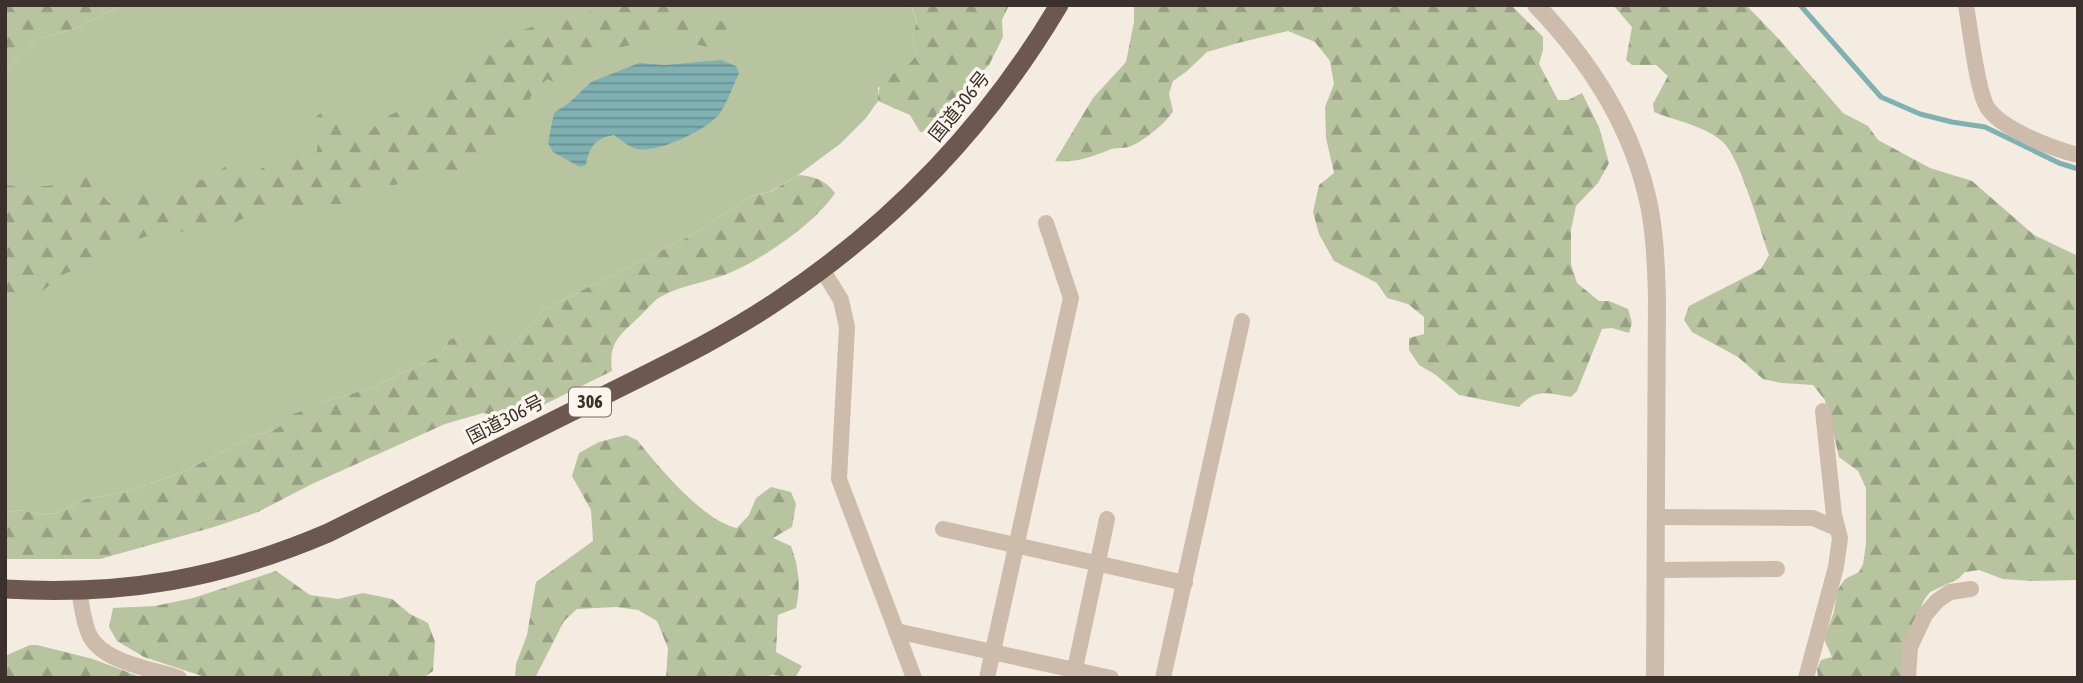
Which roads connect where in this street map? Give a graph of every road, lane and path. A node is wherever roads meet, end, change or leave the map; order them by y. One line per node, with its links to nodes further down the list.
1 (1059, 5): 6 (highway, 国道306号 / 306)
2 (1536, 5): 9 (street)
3 (1966, 5): 4 (street)
4 (2078, 155)
5 (1046, 223): 13 (street)
6 (822, 270): 20 (highway, 国道306号 / 306); 21 (street)
7 (1242, 321): 17 (street)
8 (1823, 411): 11 (street)
9 (1656, 517): 11 (street); 15 (street)
10 (1107, 519): 14 (street)
11 (1836, 528): 30 (street)
12 (943, 529): 13 (street)
13 (1016, 546): 14 (street); 22 (street)
14 (1098, 564): 17 (street); 23 (street)
15 (1656, 569): 16 (street); 29 (street)
16 (1777, 569)
17 (1185, 583): 28 (street)
18 (5, 589): 20 (highway, 国道306号 / 306)
19 (1971, 589): 31 (street)
20 (79, 592): 24 (street)
21 (896, 631): 22 (street); 25 (street)
22 (992, 652): 23 (street); 26 (street)
23 (1073, 674): 27 (street)
24 (179, 678)
25 (914, 678)
26 (987, 678)
27 (1111, 678)
28 (1163, 678)
29 (1656, 678)
30 (1806, 678)
31 (1908, 678)

